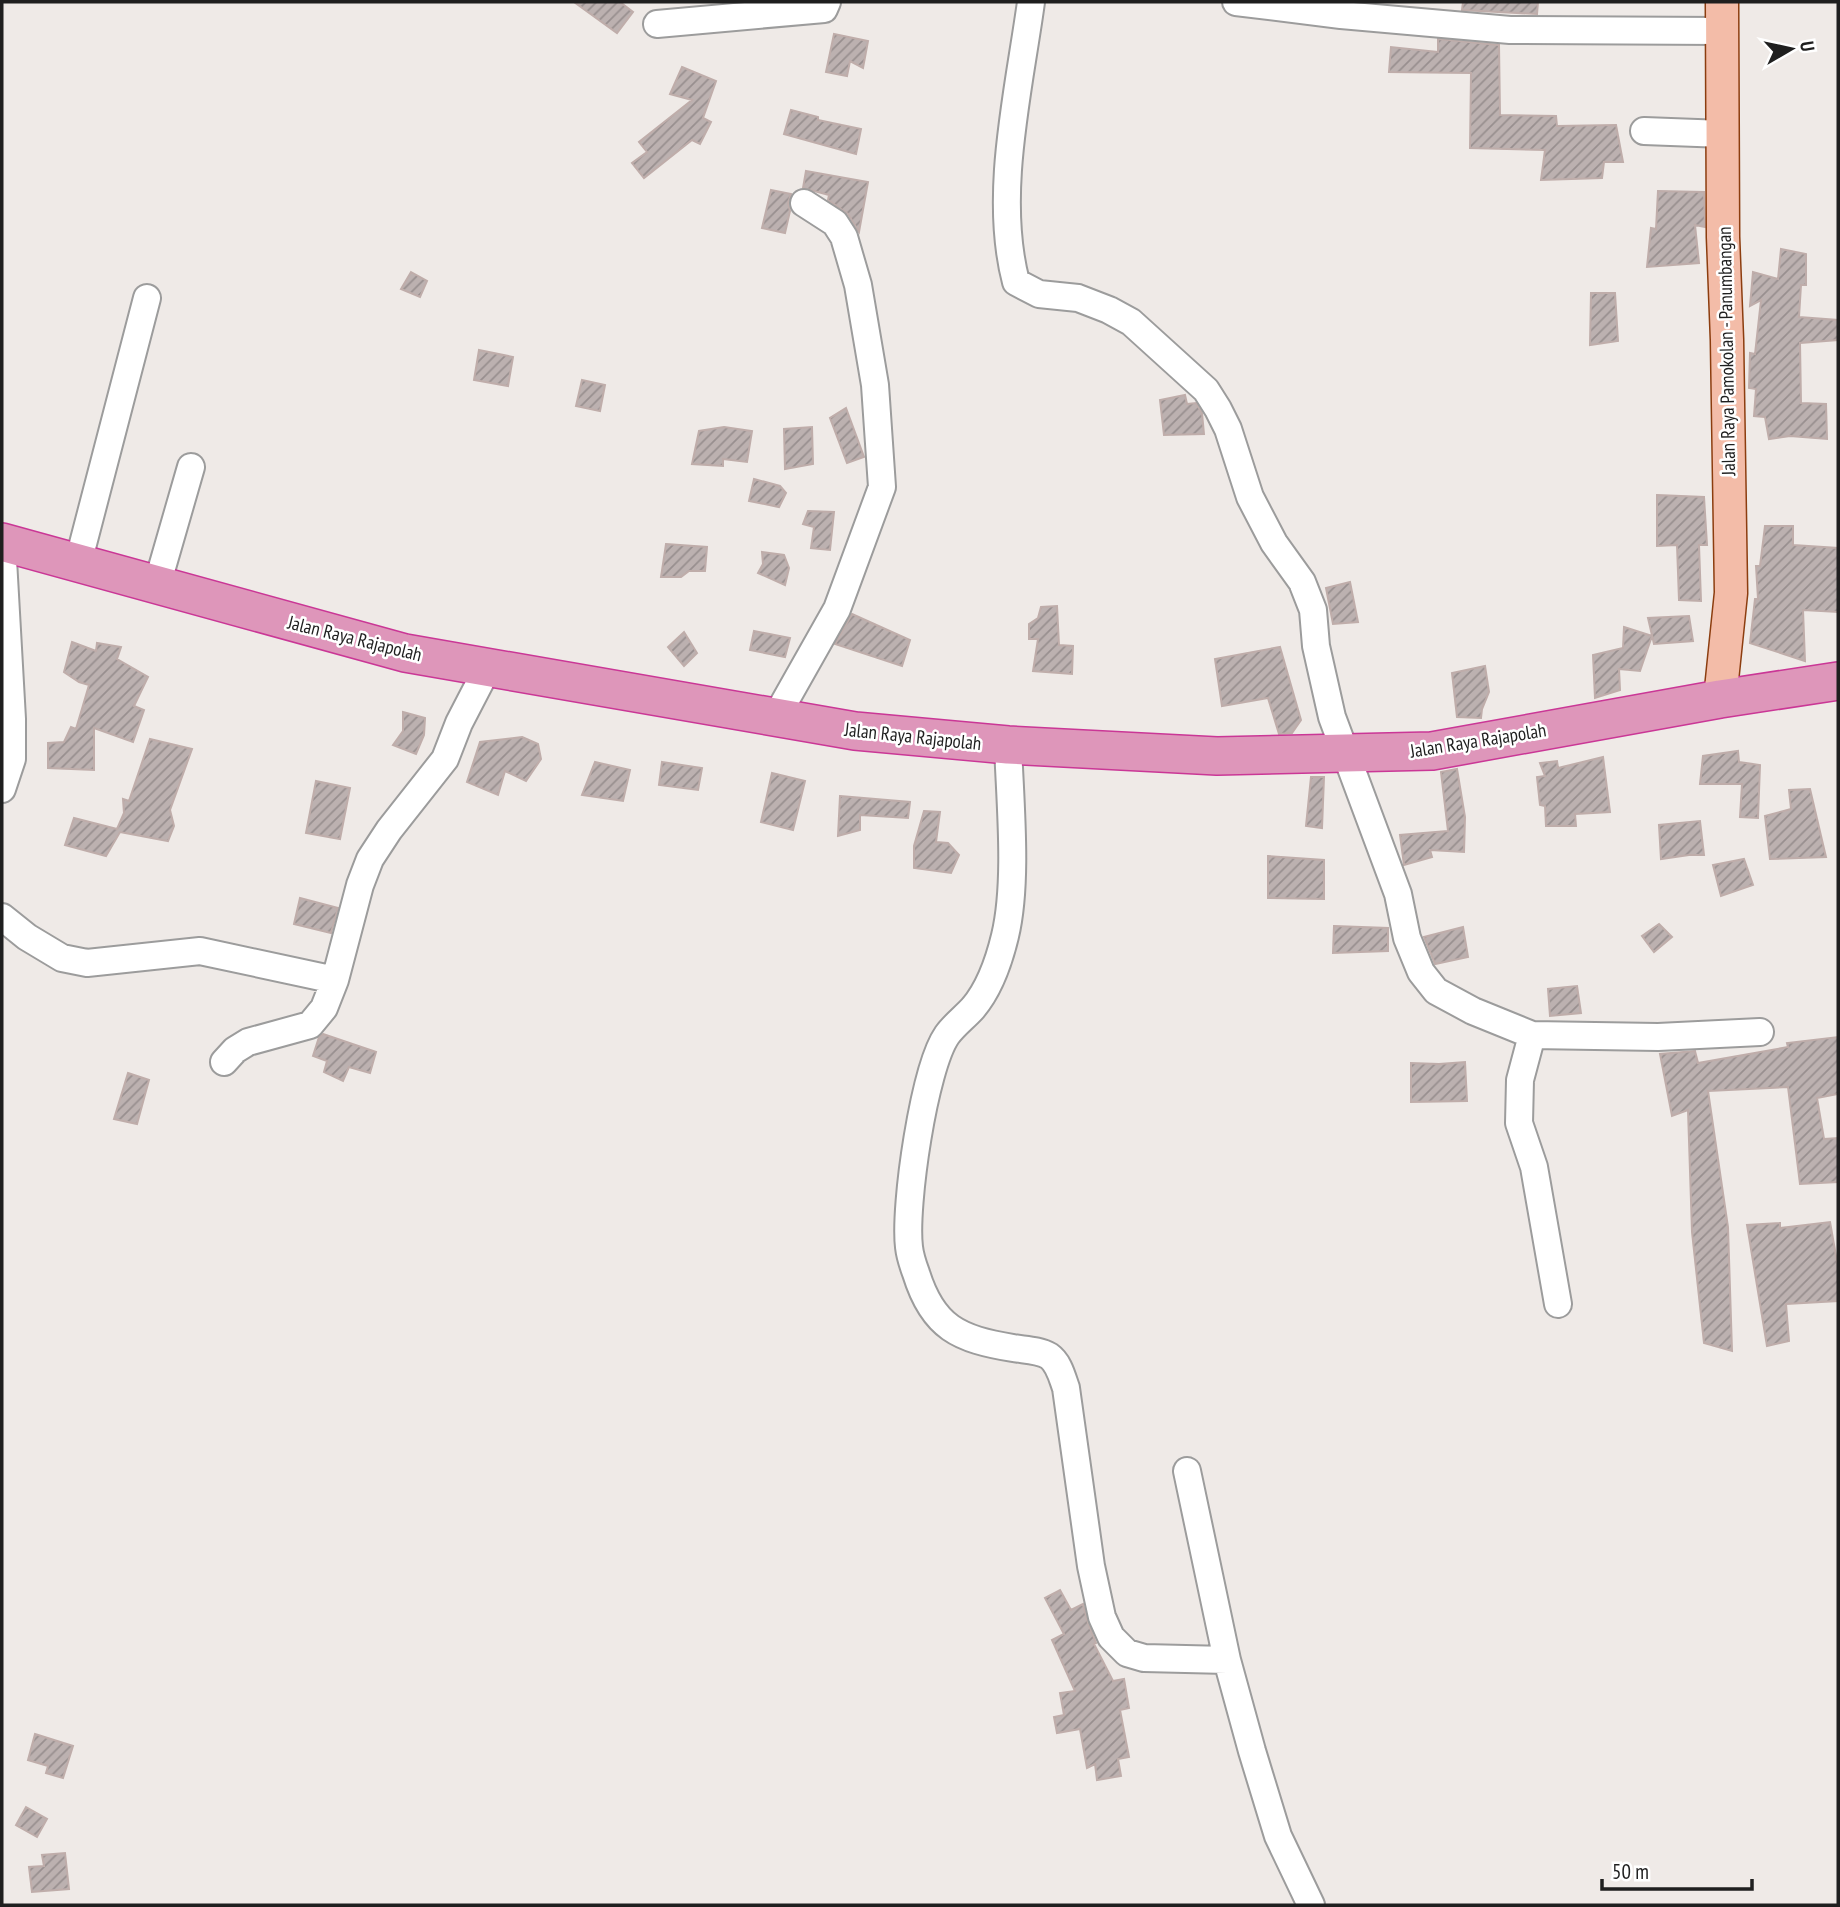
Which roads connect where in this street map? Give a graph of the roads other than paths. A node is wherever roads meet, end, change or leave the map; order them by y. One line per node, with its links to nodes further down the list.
1 (827, 2): 5 (street)
2 (1031, 2): 19 (street)
3 (1236, 2): 4 (street)
4 (1722, 16): 7 (main road, Jalan Raya Pamokolan - Panumbangan)
5 (657, 24)
6 (1644, 131): 7 (street)
7 (1724, 134): 16 (main road, Jalan Raya Pamokolan - Panumbangan)
8 (804, 203): 17 (street)
9 (148, 298): 12 (street)
10 (191, 467): 13 (street)
11 (2, 542): 12 (highway, Jalan Raya Rajapolah); 20 (street)
12 (78, 563): 13 (highway, Jalan Raya Rajapolah)
13 (158, 585): 14 (highway, Jalan Raya Rajapolah)
14 (488, 667): 17 (highway, Jalan Raya Rajapolah); 22 (street)
15 (1838, 681): 16 (highway, Jalan Raya Rajapolah)
16 (1720, 699): 19 (highway, Jalan Raya Rajapolah)
17 (776, 718): 18 (highway, Jalan Raya Rajapolah)
18 (1008, 745): 19 (highway, Jalan Raya Rajapolah); 28 (street)
19 (1345, 754): 24 (street)
20 (2, 789)
21 (2, 917): 22 (street)
22 (335, 980): 25 (street)
23 (1760, 1032): 24 (street)
24 (1532, 1035): 26 (street)
25 (224, 1062)
26 (1558, 1304)
27 (1186, 1471): 28 (street)
28 (1227, 1660): 29 (street)
29 (1311, 1905)

